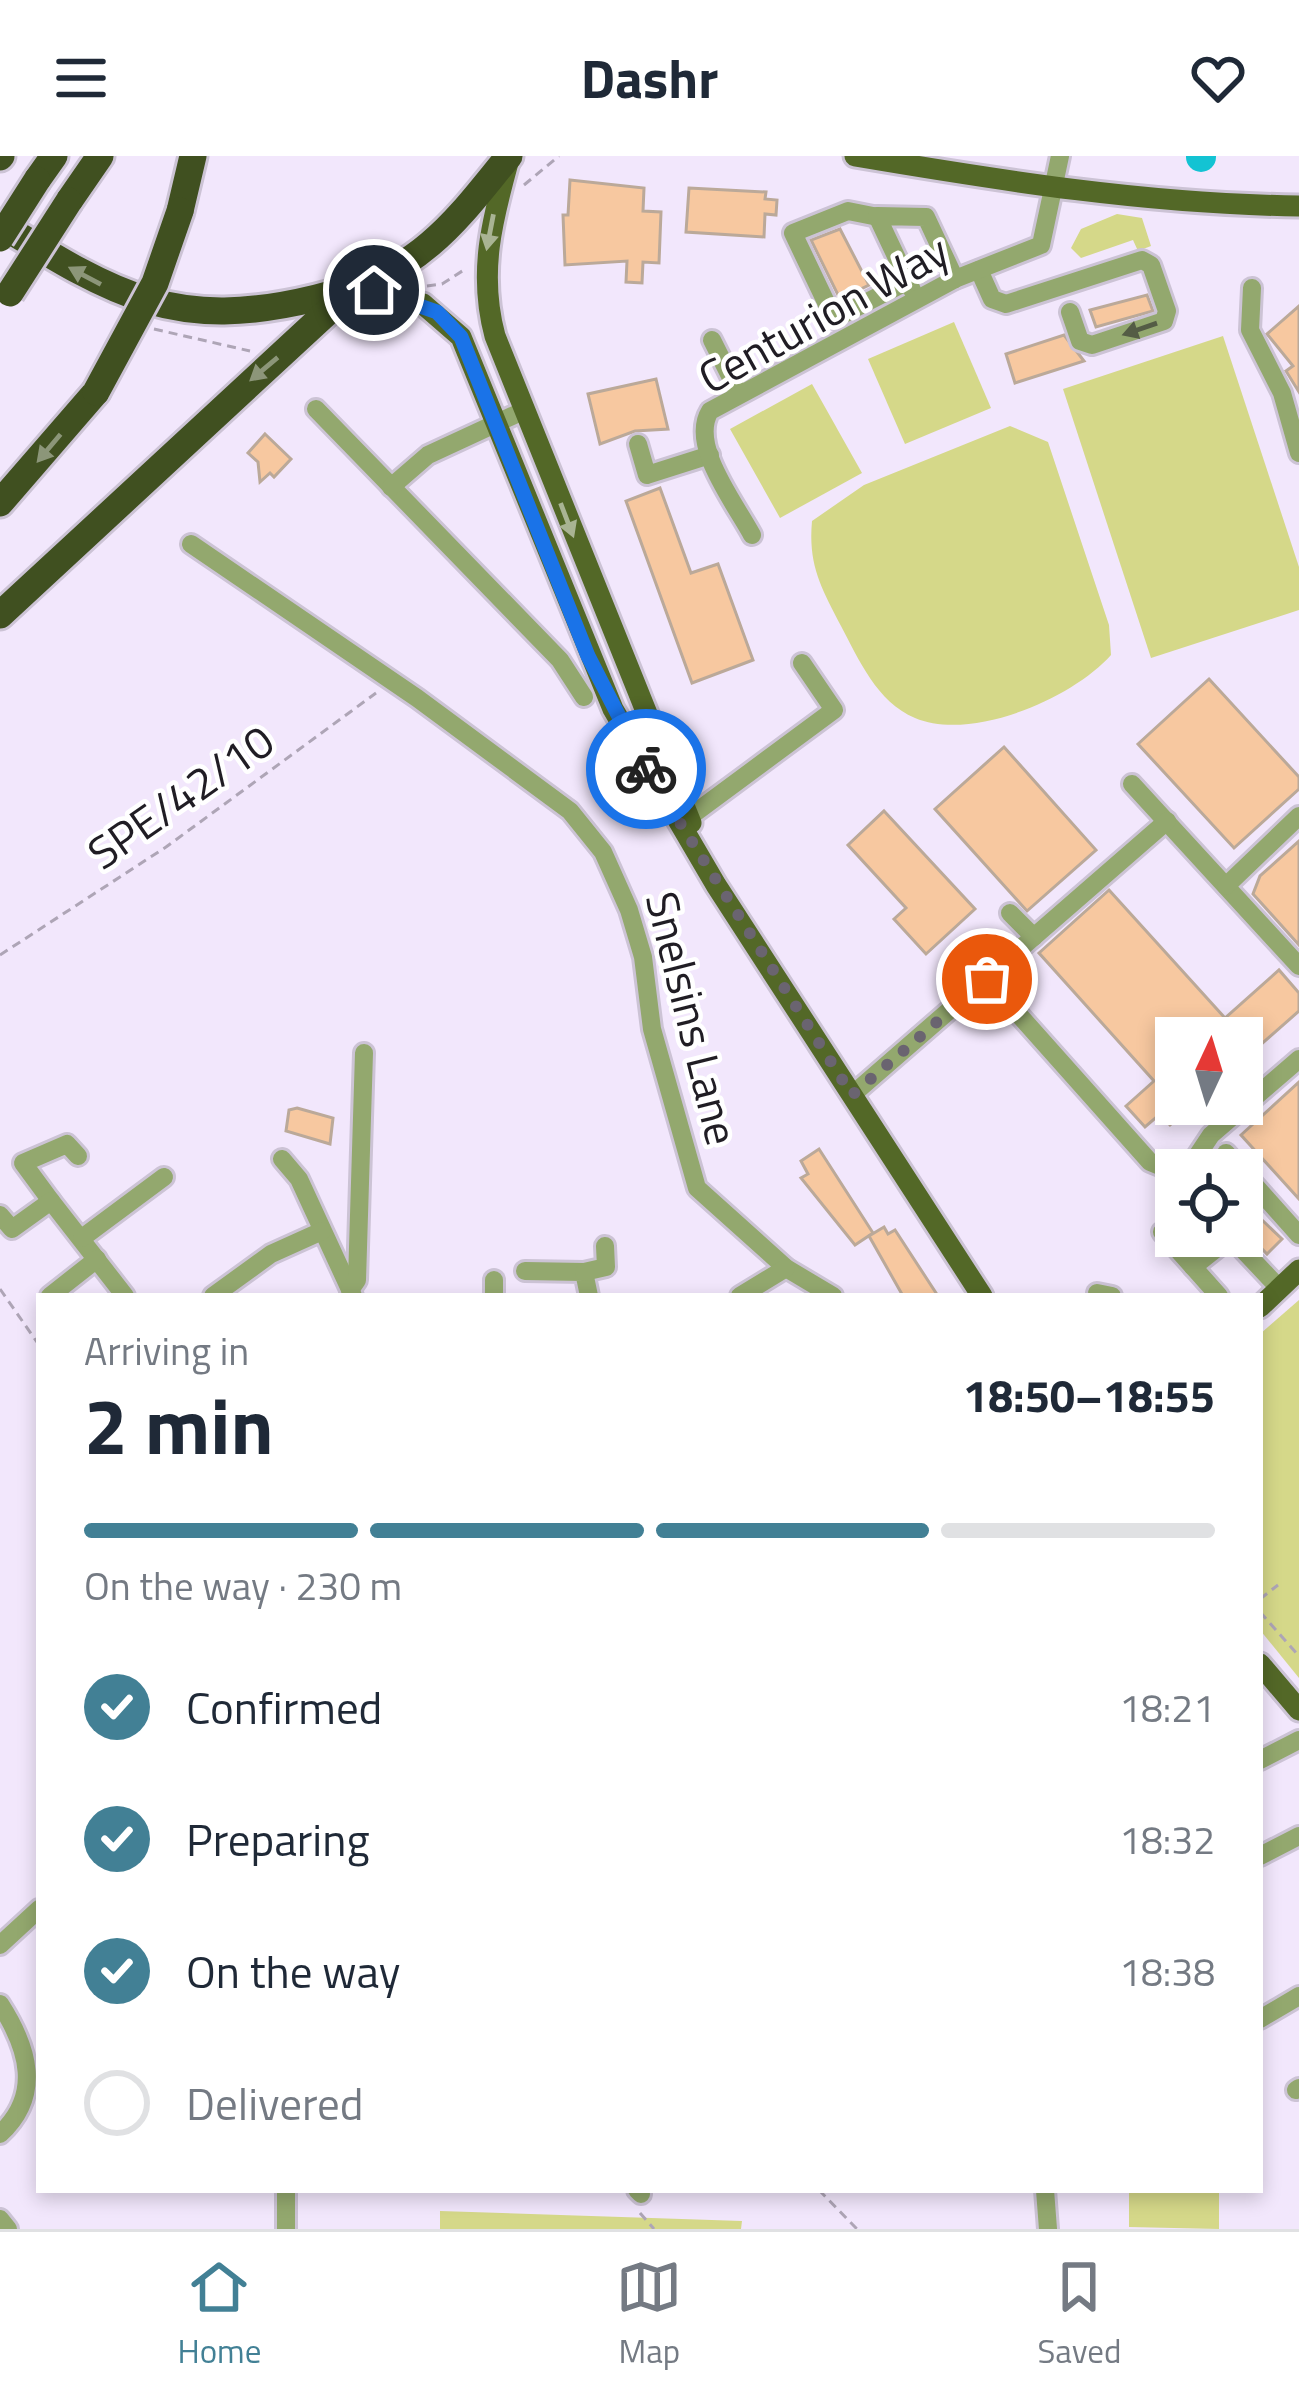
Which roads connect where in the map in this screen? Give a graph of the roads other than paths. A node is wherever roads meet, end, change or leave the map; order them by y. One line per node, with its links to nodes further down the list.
1 (54, 156): 11 (highway, bridge)
2 (100, 156): 18 (highway, bridge)
3 (193, 156): 29 (highway, one-way to 29, bridge)
4 (510, 156): 16 (highway); 23 (main road, one-way to 23)
5 (1060, 156): 7 (street)
6 (861, 157): 7 (main road)
7 (1052, 190): 8 (main road); 12 (street, Centurion Way)
8 (1299, 206)
9 (878, 218): 13 (street); 14 (street); 14 (street)
10 (0, 224): 16 (highway, one-way to 10)
11 (0, 238)
12 (979, 270): 13 (street, Centurion Way); 19 (street, one-way to 19)
13 (955, 279): 17 (street, Centurion Way)
14 (908, 280): 17 (street)
15 (1252, 288): 26 (street)
16 (353, 289): 24 (main road); 32 (highway, one-way to 32)
17 (917, 300): 21 (street, Centurion Way)
18 (5, 301)
19 (1070, 312)
20 (712, 340): 21 (street)
21 (740, 394): 27 (street, Centurion Way)
22 (316, 409): 28 (street)
23 (523, 411): 24 (street); 37 (main road, one-way to 37)
24 (498, 422): 28 (street); 39 (main road)
25 (638, 444): 27 (street)
26 (1299, 453)
27 (710, 455): 30 (street, Centurion Way)
28 (391, 488): 34 (street)
29 (0, 503)
30 (752, 535)
31 (191, 544): 61 (street, Snelsins Lane)
32 (0, 615)
33 (802, 663): 37 (street)
34 (584, 698)
35 (1132, 784): 38 (street)
36 (1299, 816): 40 (street)
37 (688, 818): 39 (main road)
38 (1167, 821): 40 (street); 42 (street)
39 (716, 885): 47 (main road)
40 (1226, 886): 43 (street)
41 (1010, 913): 42 (street)
42 (1034, 937): 44 (street)
43 (1296, 963)
44 (987, 979): 46 (street); 47 (street)
45 (364, 1053): 69 (street)
46 (1299, 1059)
47 (852, 1095): 73 (main road)
48 (78, 1156): 52 (street)
49 (282, 1159): 54 (street)
50 (164, 1177): 56 (street)
51 (1263, 1194): 55 (street)
52 (51, 1201): 53 (street); 56 (street)
53 (0, 1215)
54 (322, 1231): 68 (street); 69 (street)
55 (1299, 1235)
56 (82, 1238): 59 (street)
57 (605, 1246): 64 (street)
58 (1183, 1257): 60 (street)
59 (97, 1259): 66 (street); 67 (street)
60 (1192, 1267): 65 (street); 74 (street)
61 (786, 1268): 71 (street); 72 (street, Snelsins Lane)
62 (1299, 1270): 65 (main road)
63 (525, 1271): 64 (street)
64 (584, 1272): 70 (street)
65 (1280, 1288): 75 (main road)
66 (54, 1293)
67 (122, 1293)
68 (217, 1293)
69 (352, 1293)
70 (588, 1293)
71 (745, 1293)
72 (828, 1293)
73 (980, 1293)
74 (1216, 1293)
75 (1263, 1303)
76 (1263, 1668): 77 (main road)
77 (1299, 1710)
78 (1299, 1740): 79 (street)
79 (1263, 1757)
80 (1296, 1845): 81 (street)
81 (1263, 1855)
82 (36, 1912): 83 (street)
83 (0, 1945)
84 (1299, 1996): 86 (street)
85 (0, 2004): 87 (street)
86 (1263, 2017)
87 (0, 2134)
88 (286, 2193): 92 (street)
89 (1045, 2193): 93 (street)
90 (0, 2219): 91 (street)
91 (8, 2229)
92 (286, 2229)
93 (1048, 2229)

